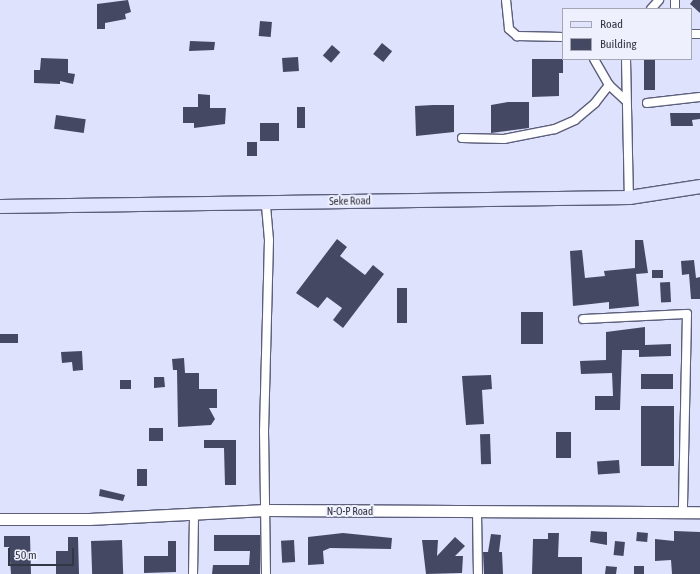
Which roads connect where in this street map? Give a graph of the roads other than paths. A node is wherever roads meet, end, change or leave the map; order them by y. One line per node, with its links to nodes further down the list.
1 (506, 0): 4 (street)
2 (659, 0): 3 (street)
3 (652, 8)
4 (562, 37)
5 (595, 60): 7 (street)
6 (626, 60): 9 (street)
7 (610, 85): 9 (street); 11 (street)
8 (700, 97): 10 (street)
9 (626, 101): 13 (street)
10 (647, 104)
11 (462, 138)
12 (700, 186): 13 (main road, Seke Road)
13 (629, 197): 14 (main road, Seke Road)
14 (266, 203): 15 (main road, Seke Road); 17 (street)
15 (0, 206)
16 (583, 319): 18 (street)
17 (266, 510): 19 (street, N-O-P Road); 21 (street, N-O-P Road); 24 (street)
18 (683, 511): 19 (street, N-O-P Road); 20 (street, N-O-P Road)
19 (477, 512): 25 (street)
20 (700, 512)
21 (194, 514): 22 (street, N-O-P Road); 23 (street)
22 (0, 519)
23 (193, 574)
24 (266, 574)
25 (478, 574)

